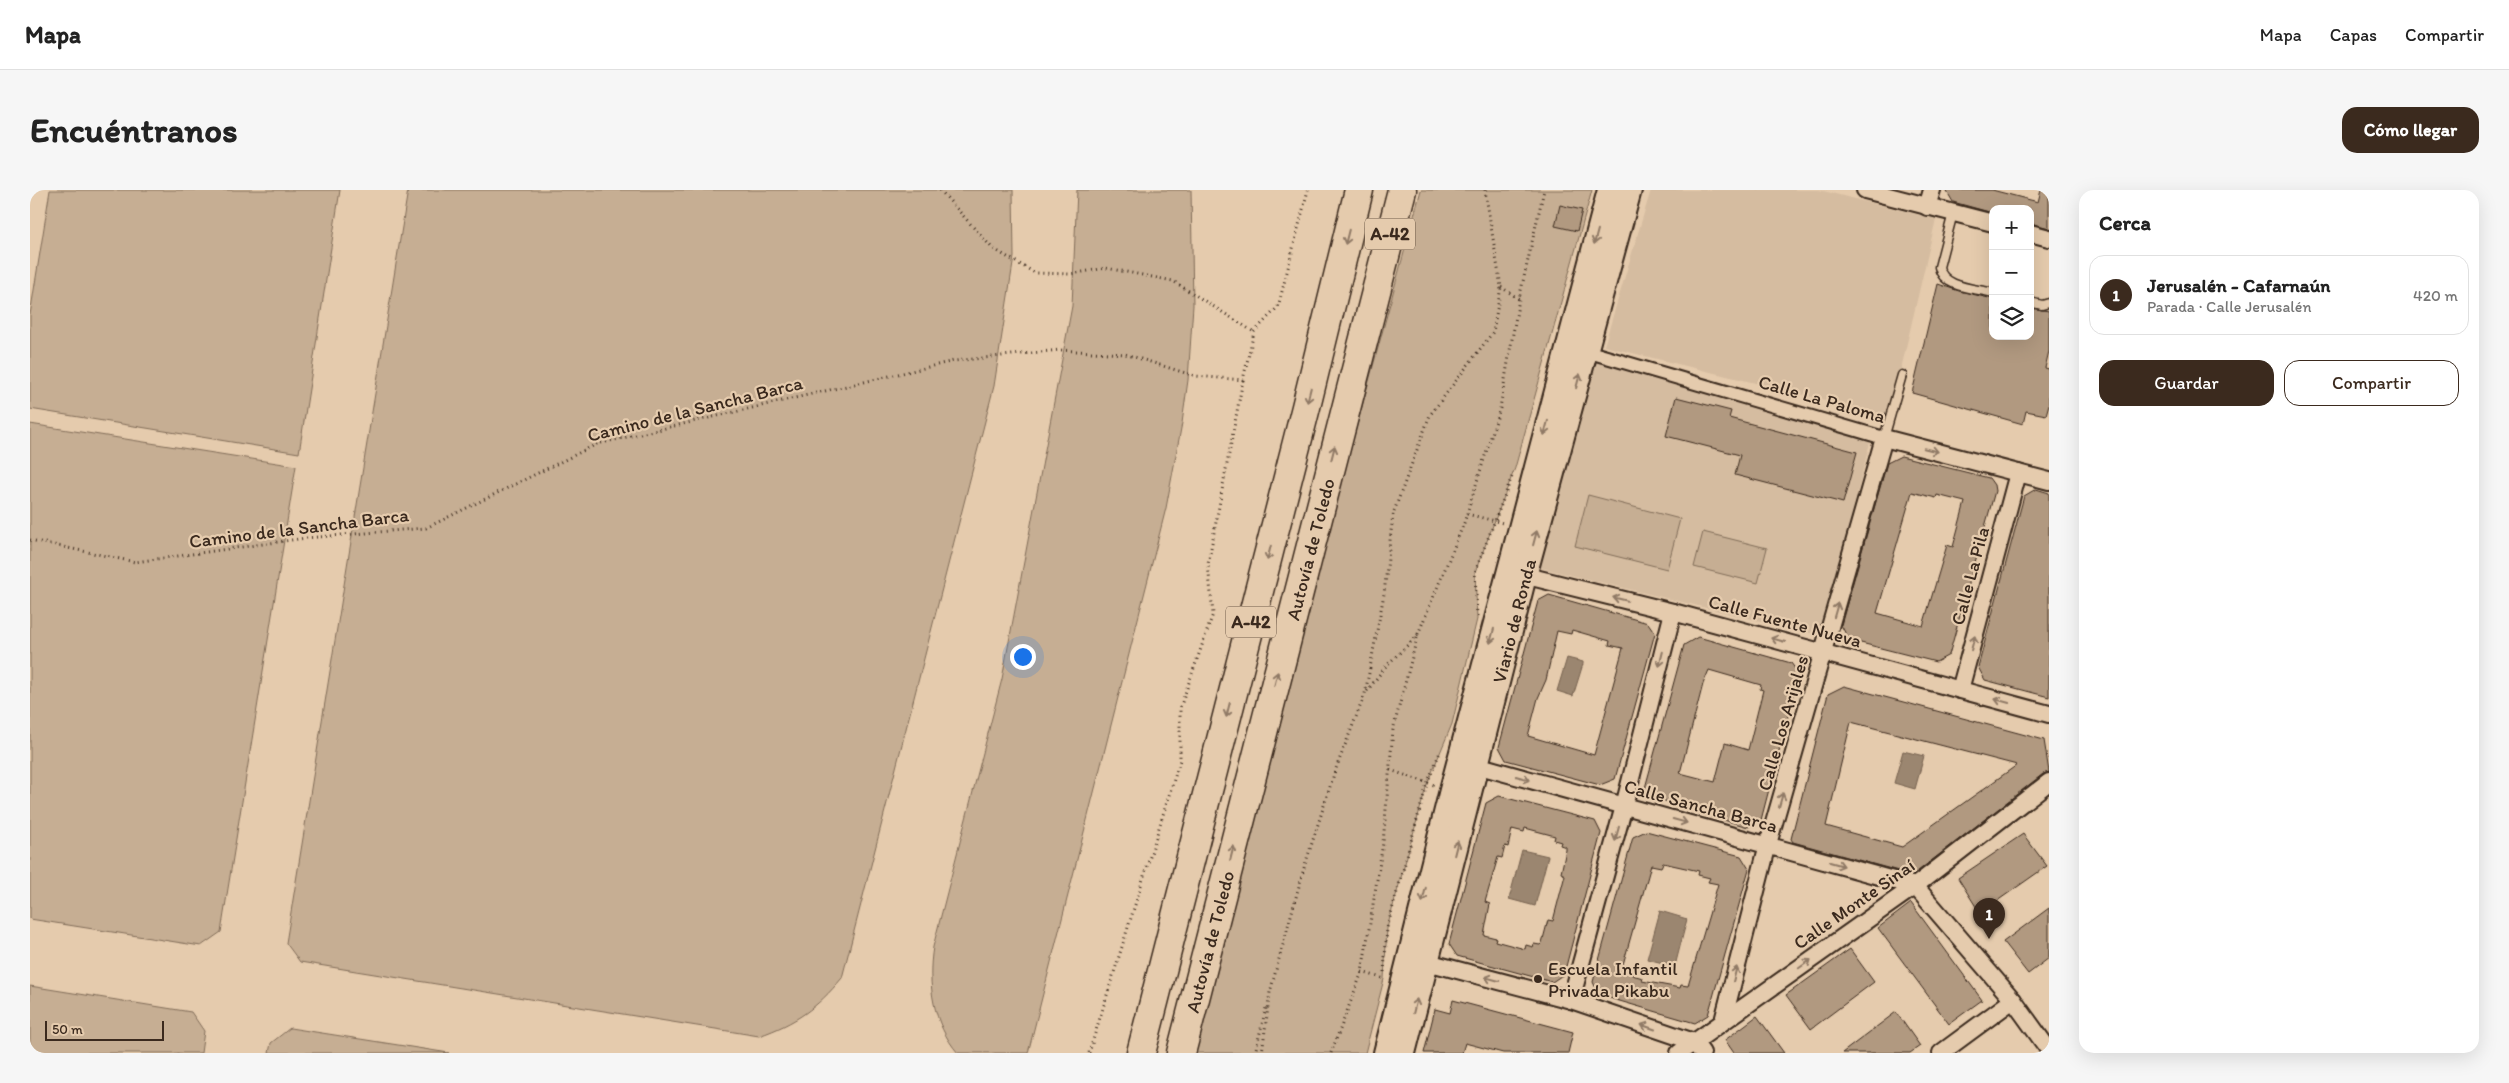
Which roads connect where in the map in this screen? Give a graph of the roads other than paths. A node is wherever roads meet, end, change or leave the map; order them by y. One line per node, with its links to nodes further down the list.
1 (1359, 190): 36 (highway, Autovía de Toledo / A-42, one-way to 36)
2 (1402, 190): 37 (highway, Autovía de Toledo / A-42, one-way to 2)
3 (1609, 190): 20 (main road, Viario de Ronda, one-way to 20)
4 (1630, 190): 15 (main road, Viario de Ronda)
5 (1864, 190): 7 (street)
6 (1932, 190): 7 (street)
7 (1927, 207): 8 (street)
8 (1953, 213): 9 (street); 12 (lane)
9 (1989, 222)
10 (2034, 234): 11 (street)
11 (2049, 238)
12 (1989, 292)
13 (2034, 303): 14 (lane)
14 (2049, 303)
15 (1586, 351): 17 (street, Calle La Paloma); 20 (main road, Viario de Ronda, one-way to 15)
16 (1902, 375): 17 (lane)
17 (1884, 438): 18 (street, Calle La Paloma, one-way to 18); 22 (street, Calle Los Arijales, one-way to 17)
18 (2018, 473): 19 (street, Calle La Paloma); 23 (street, Calle La Pila, one-way to 18)
19 (2049, 481)
20 (1517, 574): 21 (street, Calle Fuente Nueva, one-way to 20); 25 (main road, Viario de Ronda); 38 (main road, Viario de Ronda, one-way to 38)
21 (1674, 612): 22 (street, Calle Fuente Nueva, one-way to 21); 27 (street, one-way to 27)
22 (1824, 652): 23 (street, Calle Fuente Nueva); 28 (street, Calle Los Arijales, one-way to 22)
23 (1960, 690): 24 (street, Calle Fuente Nueva, one-way to 23)
24 (2049, 714)
25 (1476, 765): 27 (street, Calle Sancha Barca, one-way to 27); 30 (main road, Viario de Ronda, one-way to 25)
26 (2049, 782): 29 (street, Calle Monte Sinaí)
27 (1624, 806): 28 (street, Calle Sancha Barca, one-way to 28); 31 (street, one-way to 31)
28 (1768, 844): 29 (street, Calle Sancha Barca, one-way to 29); 33 (street, Calle Los Arijales, one-way to 28)
29 (1915, 886): 32 (street); 33 (street, Calle Monte Sinaí, one-way to 29)
30 (1427, 962): 31 (street, one-way to 30); 39 (main road, Viario de Ronda, one-way to 30)
31 (1571, 1000): 34 (street, one-way to 31)
32 (2013, 1000): 35 (street); 41 (street)
33 (1723, 1021): 34 (street, Calle Monte Sinaí)
34 (1698, 1048): 40 (street, Calle Monte Sinaí)
35 (2049, 1050)
36 (1141, 1053)
37 (1181, 1053)
38 (1385, 1053)
39 (1404, 1053)
40 (1679, 1053)
41 (1941, 1053)

